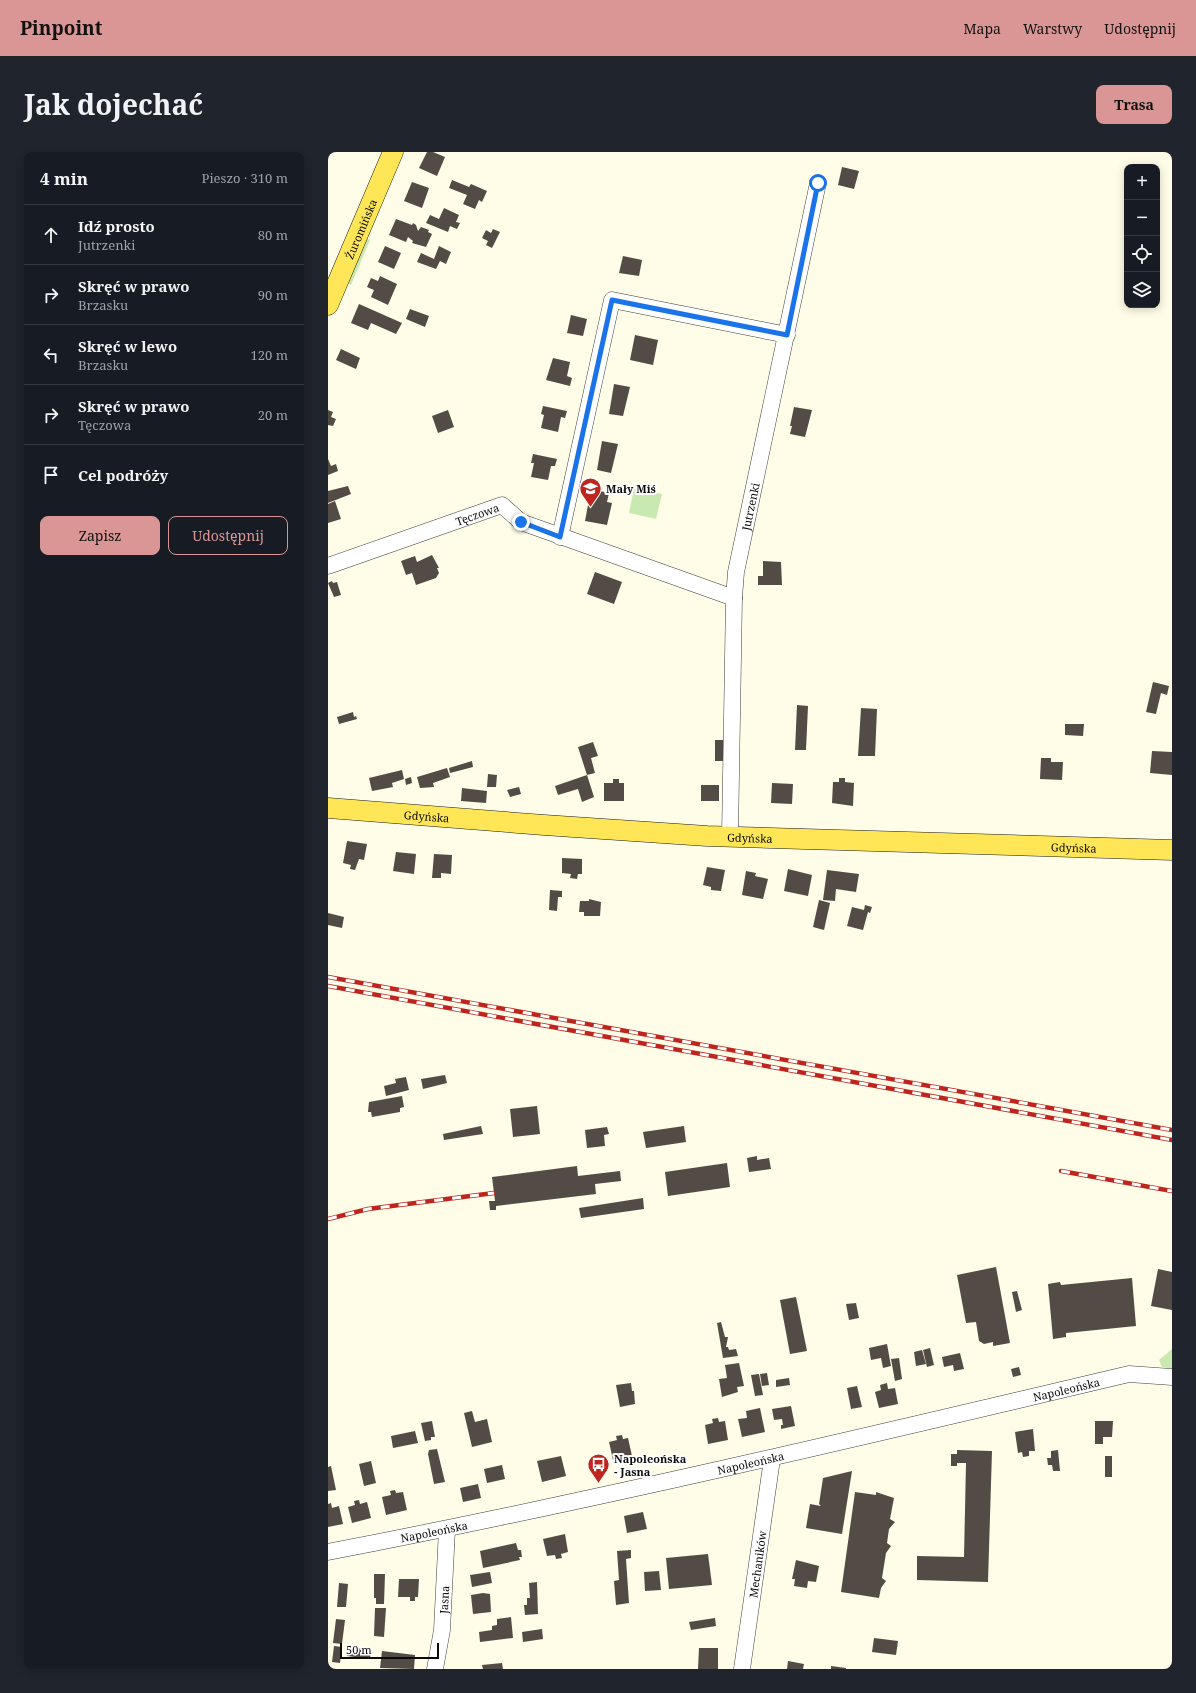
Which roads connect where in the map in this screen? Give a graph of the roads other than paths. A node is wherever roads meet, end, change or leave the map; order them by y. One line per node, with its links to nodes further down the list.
1 (393, 152): 3 (main road, Żuromińska)
2 (818, 183): 4 (street, Jutrzenki)
3 (328, 305)
4 (787, 335): 5 (street); 7 (street, Jutrzenki)
5 (560, 537): 6 (street, Tęczowa); 7 (street, Tęczowa)
6 (328, 566)
7 (734, 598): 9 (street, Jutrzenki)
8 (328, 808): 9 (main road, Gdyńska)
9 (730, 836): 10 (main road, Gdyńska)
10 (1172, 850)
11 (1172, 1377): 12 (street, Napoleońska)
12 (772, 1459): 13 (street, Napoleońska); 16 (street, Mechaników)
13 (447, 1529): 14 (street, Napoleońska); 15 (street, Jasna)
14 (328, 1552)
15 (435, 1669)
16 (742, 1669)

